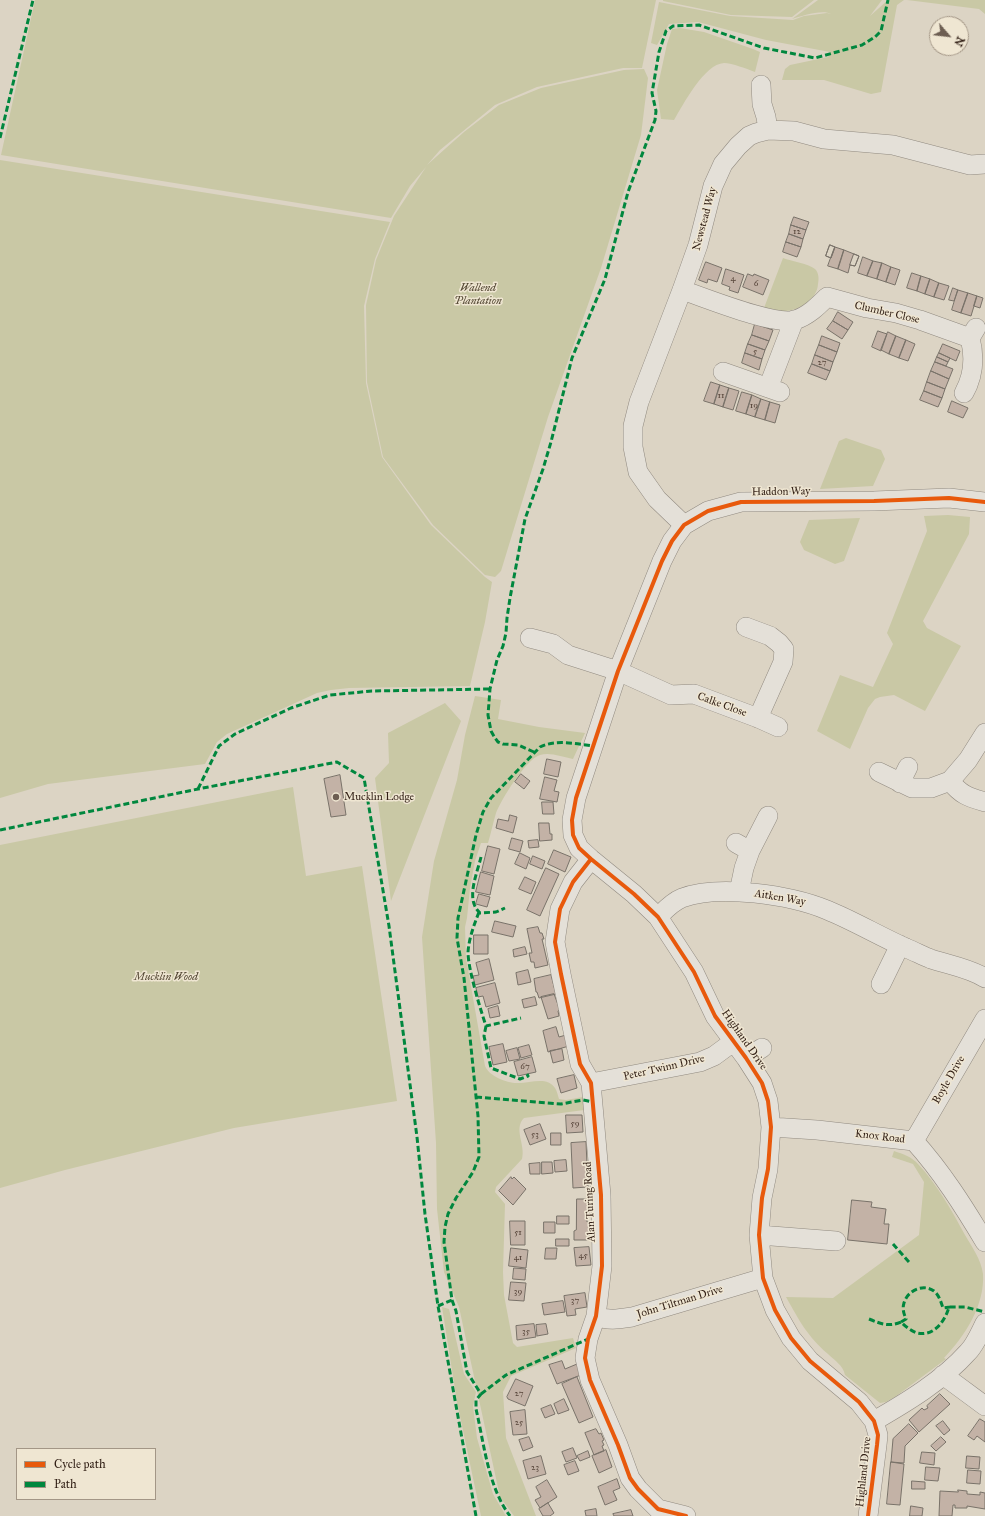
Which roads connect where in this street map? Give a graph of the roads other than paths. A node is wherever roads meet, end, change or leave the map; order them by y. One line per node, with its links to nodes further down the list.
1 (761, 85): 2 (street)
2 (768, 130): 3 (street, Newstead Way); 4 (street, Newstead Way)
3 (985, 164)
4 (682, 290): 5 (street); 9 (street, Newstead Way)
5 (794, 320): 6 (street); 7 (street, Clumber Close)
6 (723, 372)
7 (964, 393)
8 (985, 502): 9 (street, Haddon Way)
9 (684, 526): 12 (street, Haddon Way)
10 (746, 627): 13 (street, Calke Close)
11 (534, 643): 12 (street, Calke Close)
12 (618, 671): 13 (street, Calke Close); 15 (street, Haddon Way)
13 (758, 718): 14 (street, Calke Close)
14 (778, 727)
15 (599, 729): 21 (street, Highland Drive)
16 (985, 734): 18 (street)
17 (879, 772): 18 (street)
18 (950, 781): 19 (street)
19 (985, 802)
20 (768, 816): 22 (street)
21 (591, 859): 23 (street, Highland Drive); 31 (street, Alan Turing Road)
22 (739, 892): 23 (street, Aitken Way); 24 (street, Aitken Way)
23 (658, 917): 28 (street, Highland Drive)
24 (900, 945): 25 (street, Aitken Way); 26 (street)
25 (985, 978)
26 (881, 984)
27 (985, 1019): 33 (street, Boyle Drive)
28 (733, 1042): 30 (street, Highland Drive); 31 (street, Peter Twinn Drive)
29 (762, 1048): 30 (street, Highland Drive)
30 (746, 1058): 32 (street, Highland Drive)
31 (591, 1083): 38 (street, Alan Turing Road)
32 (771, 1127): 33 (street, Knox Road); 34 (street, Highland Drive)
33 (914, 1141): 36 (street, Knox Road)
34 (759, 1235): 35 (street); 37 (street, Highland Drive)
35 (836, 1241)
36 (985, 1242)
37 (763, 1278): 38 (street, John Tiltman Drive); 42 (street, Highland Drive)
38 (596, 1316): 43 (street, Alan Turing Road)
39 (985, 1324): 40 (street)
40 (943, 1375): 41 (street); 42 (street)
41 (985, 1406)
42 (874, 1421): 45 (street, Highland Drive)
43 (656, 1513): 44 (street, Alan Turing Road)
44 (686, 1516)
45 (868, 1516)

